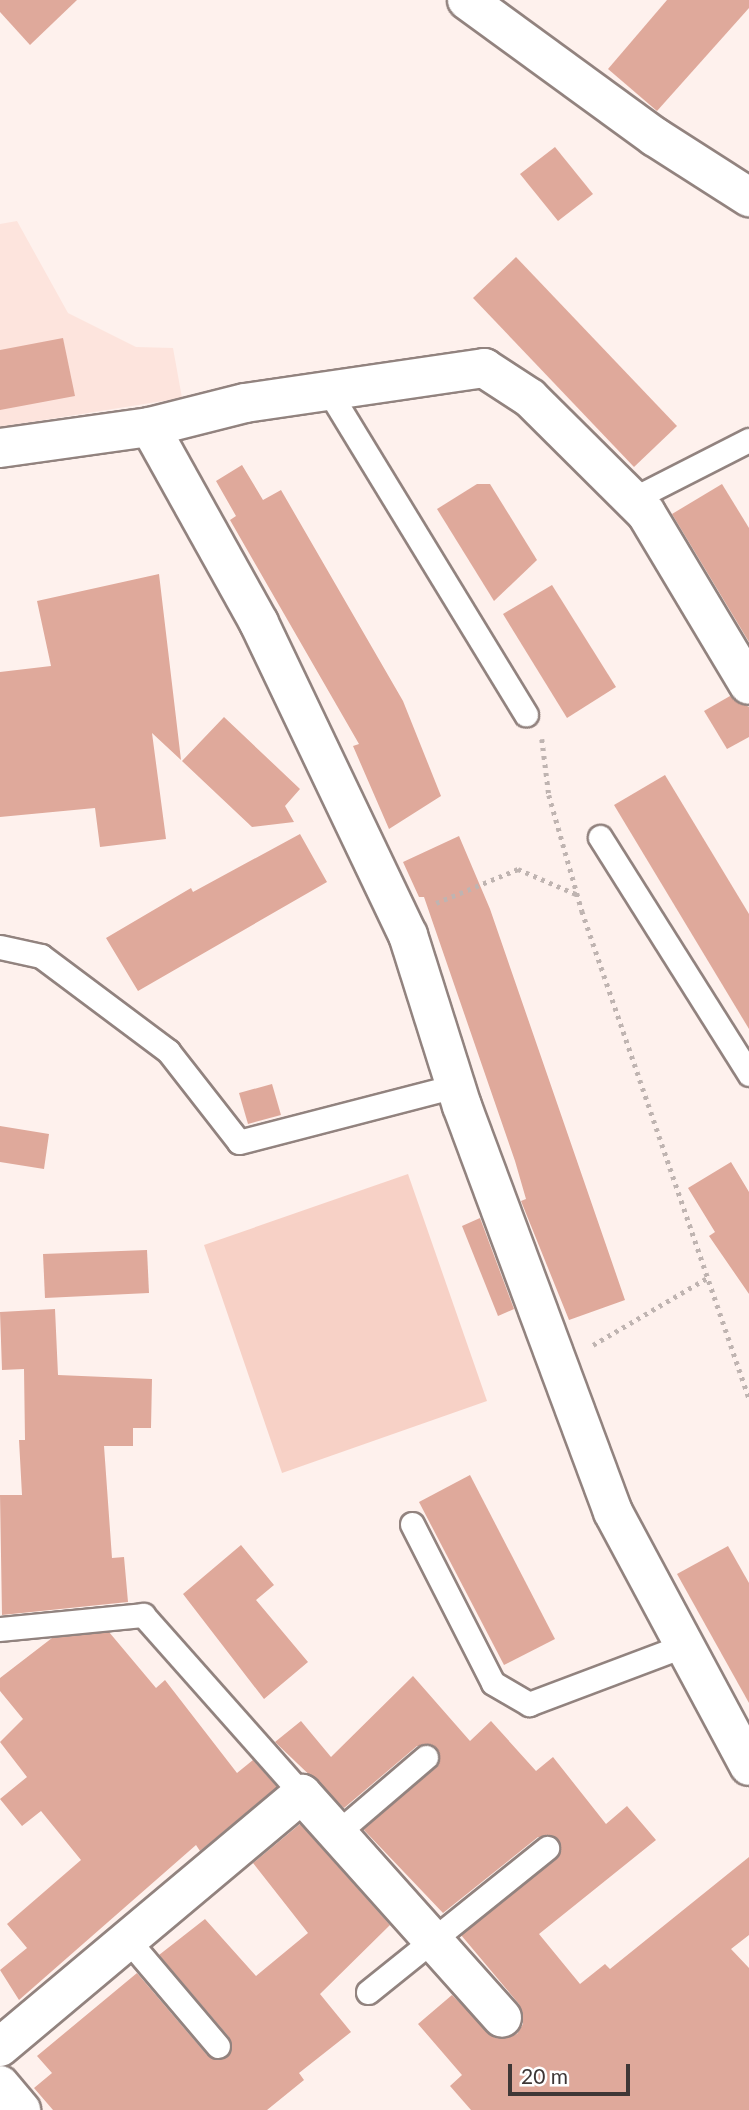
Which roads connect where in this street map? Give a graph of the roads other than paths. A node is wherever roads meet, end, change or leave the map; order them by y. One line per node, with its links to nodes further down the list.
1 (467, 0): 2 (street)
2 (749, 197)
3 (328, 390): 4 (street); 7 (street); 9 (lane)
4 (150, 426): 6 (street); 13 (street)
5 (749, 440): 7 (lane)
6 (0, 448)
7 (633, 499): 8 (street)
8 (749, 685)
9 (526, 715)
10 (600, 837): 12 (lane)
11 (0, 947): 13 (lane)
12 (747, 1066)
13 (456, 1086): 16 (street)
14 (412, 1524): 16 (lane)
15 (0, 1629): 19 (lane)
16 (685, 1645): 18 (street)
17 (426, 1757): 20 (lane)
18 (749, 1766)
19 (302, 1794): 20 (street); 23 (street)
20 (337, 1833): 22 (street)
21 (547, 1848): 22 (lane)
22 (431, 1937): 24 (lane); 25 (street)
23 (128, 1940): 26 (lane); 27 (street)
24 (368, 1992)
25 (502, 2018)
26 (218, 2046)
27 (0, 2047)
28 (0, 2085): 29 (street)
29 (21, 2110)

